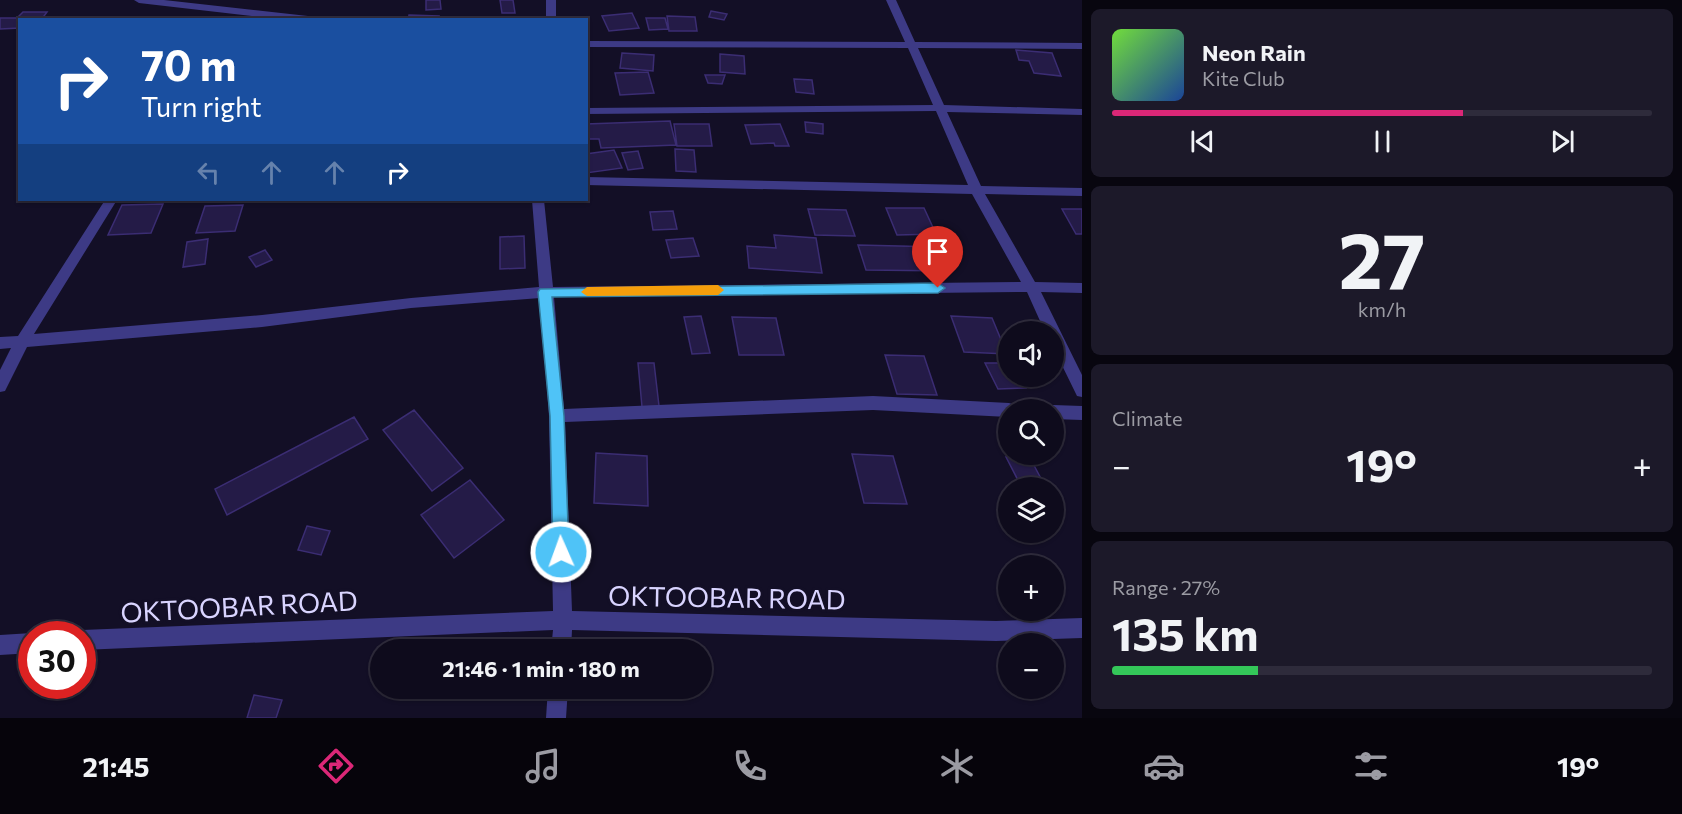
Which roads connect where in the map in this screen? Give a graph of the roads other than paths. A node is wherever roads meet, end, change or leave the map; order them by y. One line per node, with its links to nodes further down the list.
1 (139, 0): 5 (street)
2 (229, 0): 5 (street)
3 (551, 0): 8 (street)
4 (891, 0): 10 (street)
5 (220, 9): 6 (street); 7 (street)
6 (213, 18)
7 (299, 18)
8 (551, 18)
9 (588, 44): 10 (street)
10 (913, 46): 11 (street); 12 (street)
11 (1082, 46)
12 (940, 108): 13 (street); 14 (street); 16 (street)
13 (588, 111)
14 (1082, 112)
15 (588, 181): 16 (street)
16 (976, 189): 17 (street); 20 (street)
17 (1082, 192)
18 (110, 201): 24 (street)
19 (538, 201): 22 (street)
20 (1031, 287): 21 (street); 22 (street); 23 (street)
21 (1082, 288)
22 (545, 292): 24 (street); 32 (street)
23 (1048, 321)
24 (22, 341): 25 (street); 27 (street)
25 (0, 343)
26 (1064, 354): 28 (street)
27 (0, 386)
28 (1082, 391)
29 (998, 409): 32 (street)
30 (1064, 412): 31 (street)
31 (1082, 413)
32 (557, 416): 33 (street)
33 (562, 620): 34 (street, OKTOOBAR ROAD); 35 (street, OKTOOBAR ROAD); 36 (street)
34 (1082, 628)
35 (96, 639)
36 (561, 639)
37 (18, 644): 38 (street)
38 (0, 645)
39 (557, 699): 40 (street)
40 (556, 718)

